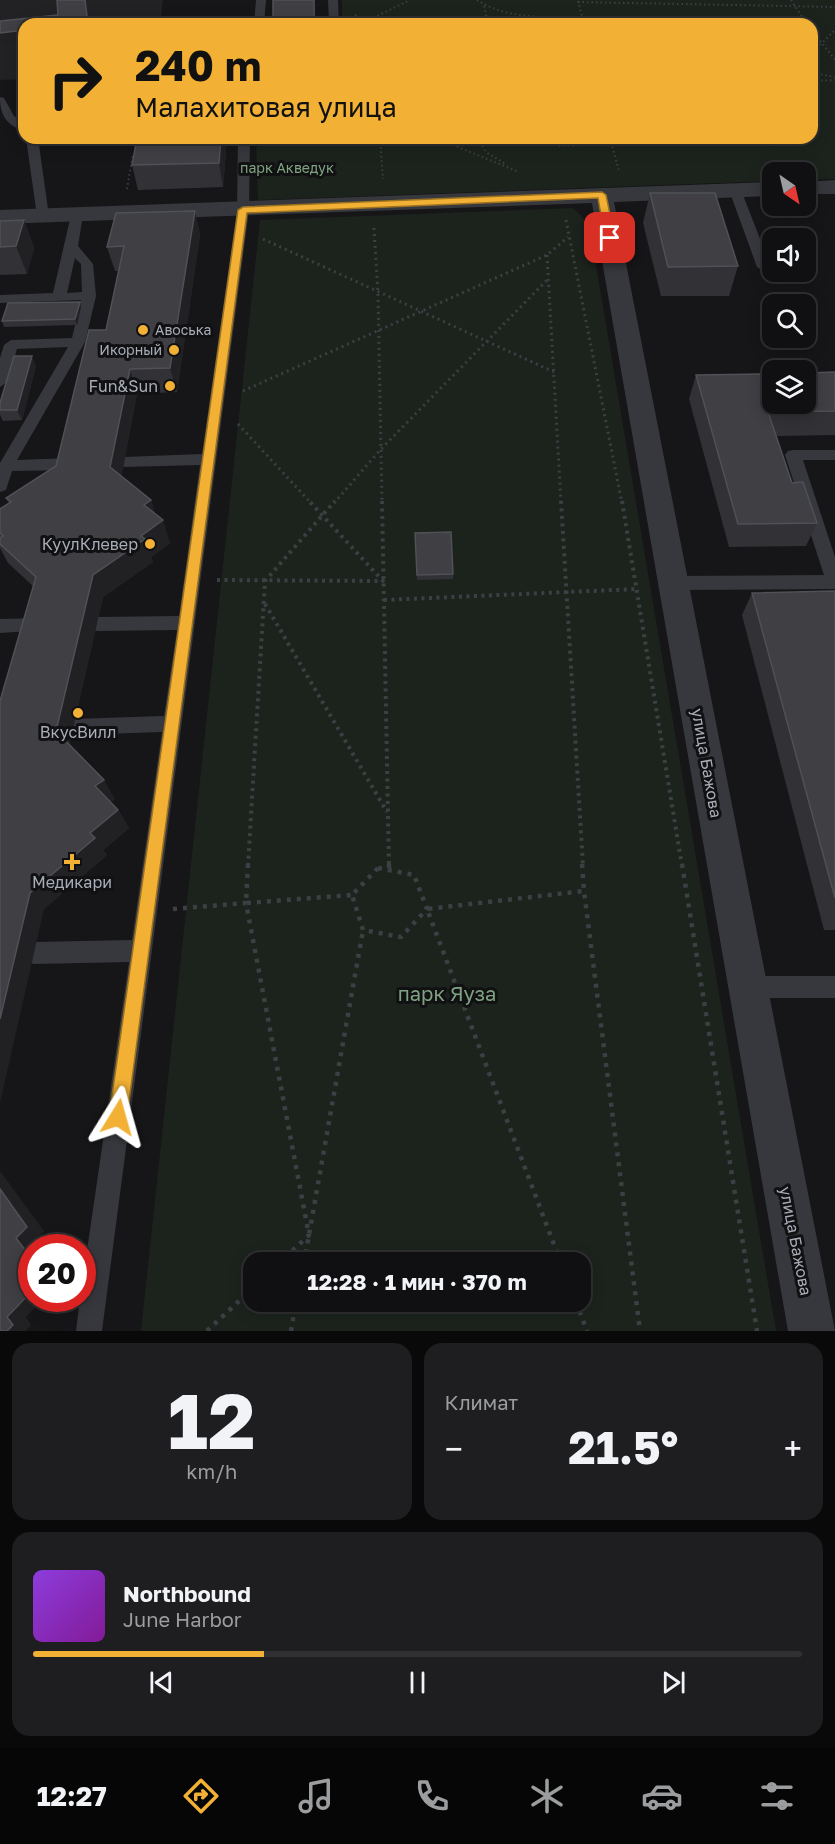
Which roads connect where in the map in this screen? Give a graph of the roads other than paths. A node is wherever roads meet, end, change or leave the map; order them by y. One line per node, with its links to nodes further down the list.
1 (261, 0): 3 (lane)
2 (333, 0): 4 (lane)
3 (260, 18)
4 (334, 18)
5 (0, 100): 6 (lane)
6 (18, 124)
7 (33, 144): 15 (lane)
8 (244, 144): 17 (lane)
9 (835, 187): 10 (street)
10 (816, 188)
11 (762, 189): 12 (street)
12 (735, 190): 13 (street); 19 (lane)
13 (602, 195): 17 (street); 32 (street, улица Бажова)
14 (77, 215): 15 (street); 17 (street); 18 (lane)
15 (43, 216): 16 (street)
16 (0, 217)
17 (242, 219): 26 (lane)
18 (72, 246): 20 (lane); 21 (lane)
19 (762, 262)
20 (89, 296): 21 (lane); 23 (lane)
21 (59, 297): 22 (lane)
22 (0, 299)
23 (78, 342): 24 (lane); 29 (lane)
24 (0, 382)
25 (835, 455): 31 (lane)
26 (210, 459): 27 (lane); 33 (lane)
27 (124, 462)
28 (72, 464): 29 (lane)
29 (6, 466): 30 (lane)
30 (0, 486)
31 (834, 577): 32 (lane)
32 (674, 583): 41 (street, улица Бажова)
33 (186, 622): 34 (lane); 37 (lane)
34 (97, 624)
35 (40, 625): 36 (lane)
36 (0, 626)
37 (172, 724): 38 (lane); 39 (lane)
38 (74, 727)
39 (141, 951): 40 (lane); 43 (lane)
40 (34, 953)
41 (749, 987): 42 (lane); 44 (street, улица Бажова)
42 (835, 987)
43 (88, 1331)
44 (812, 1331)

